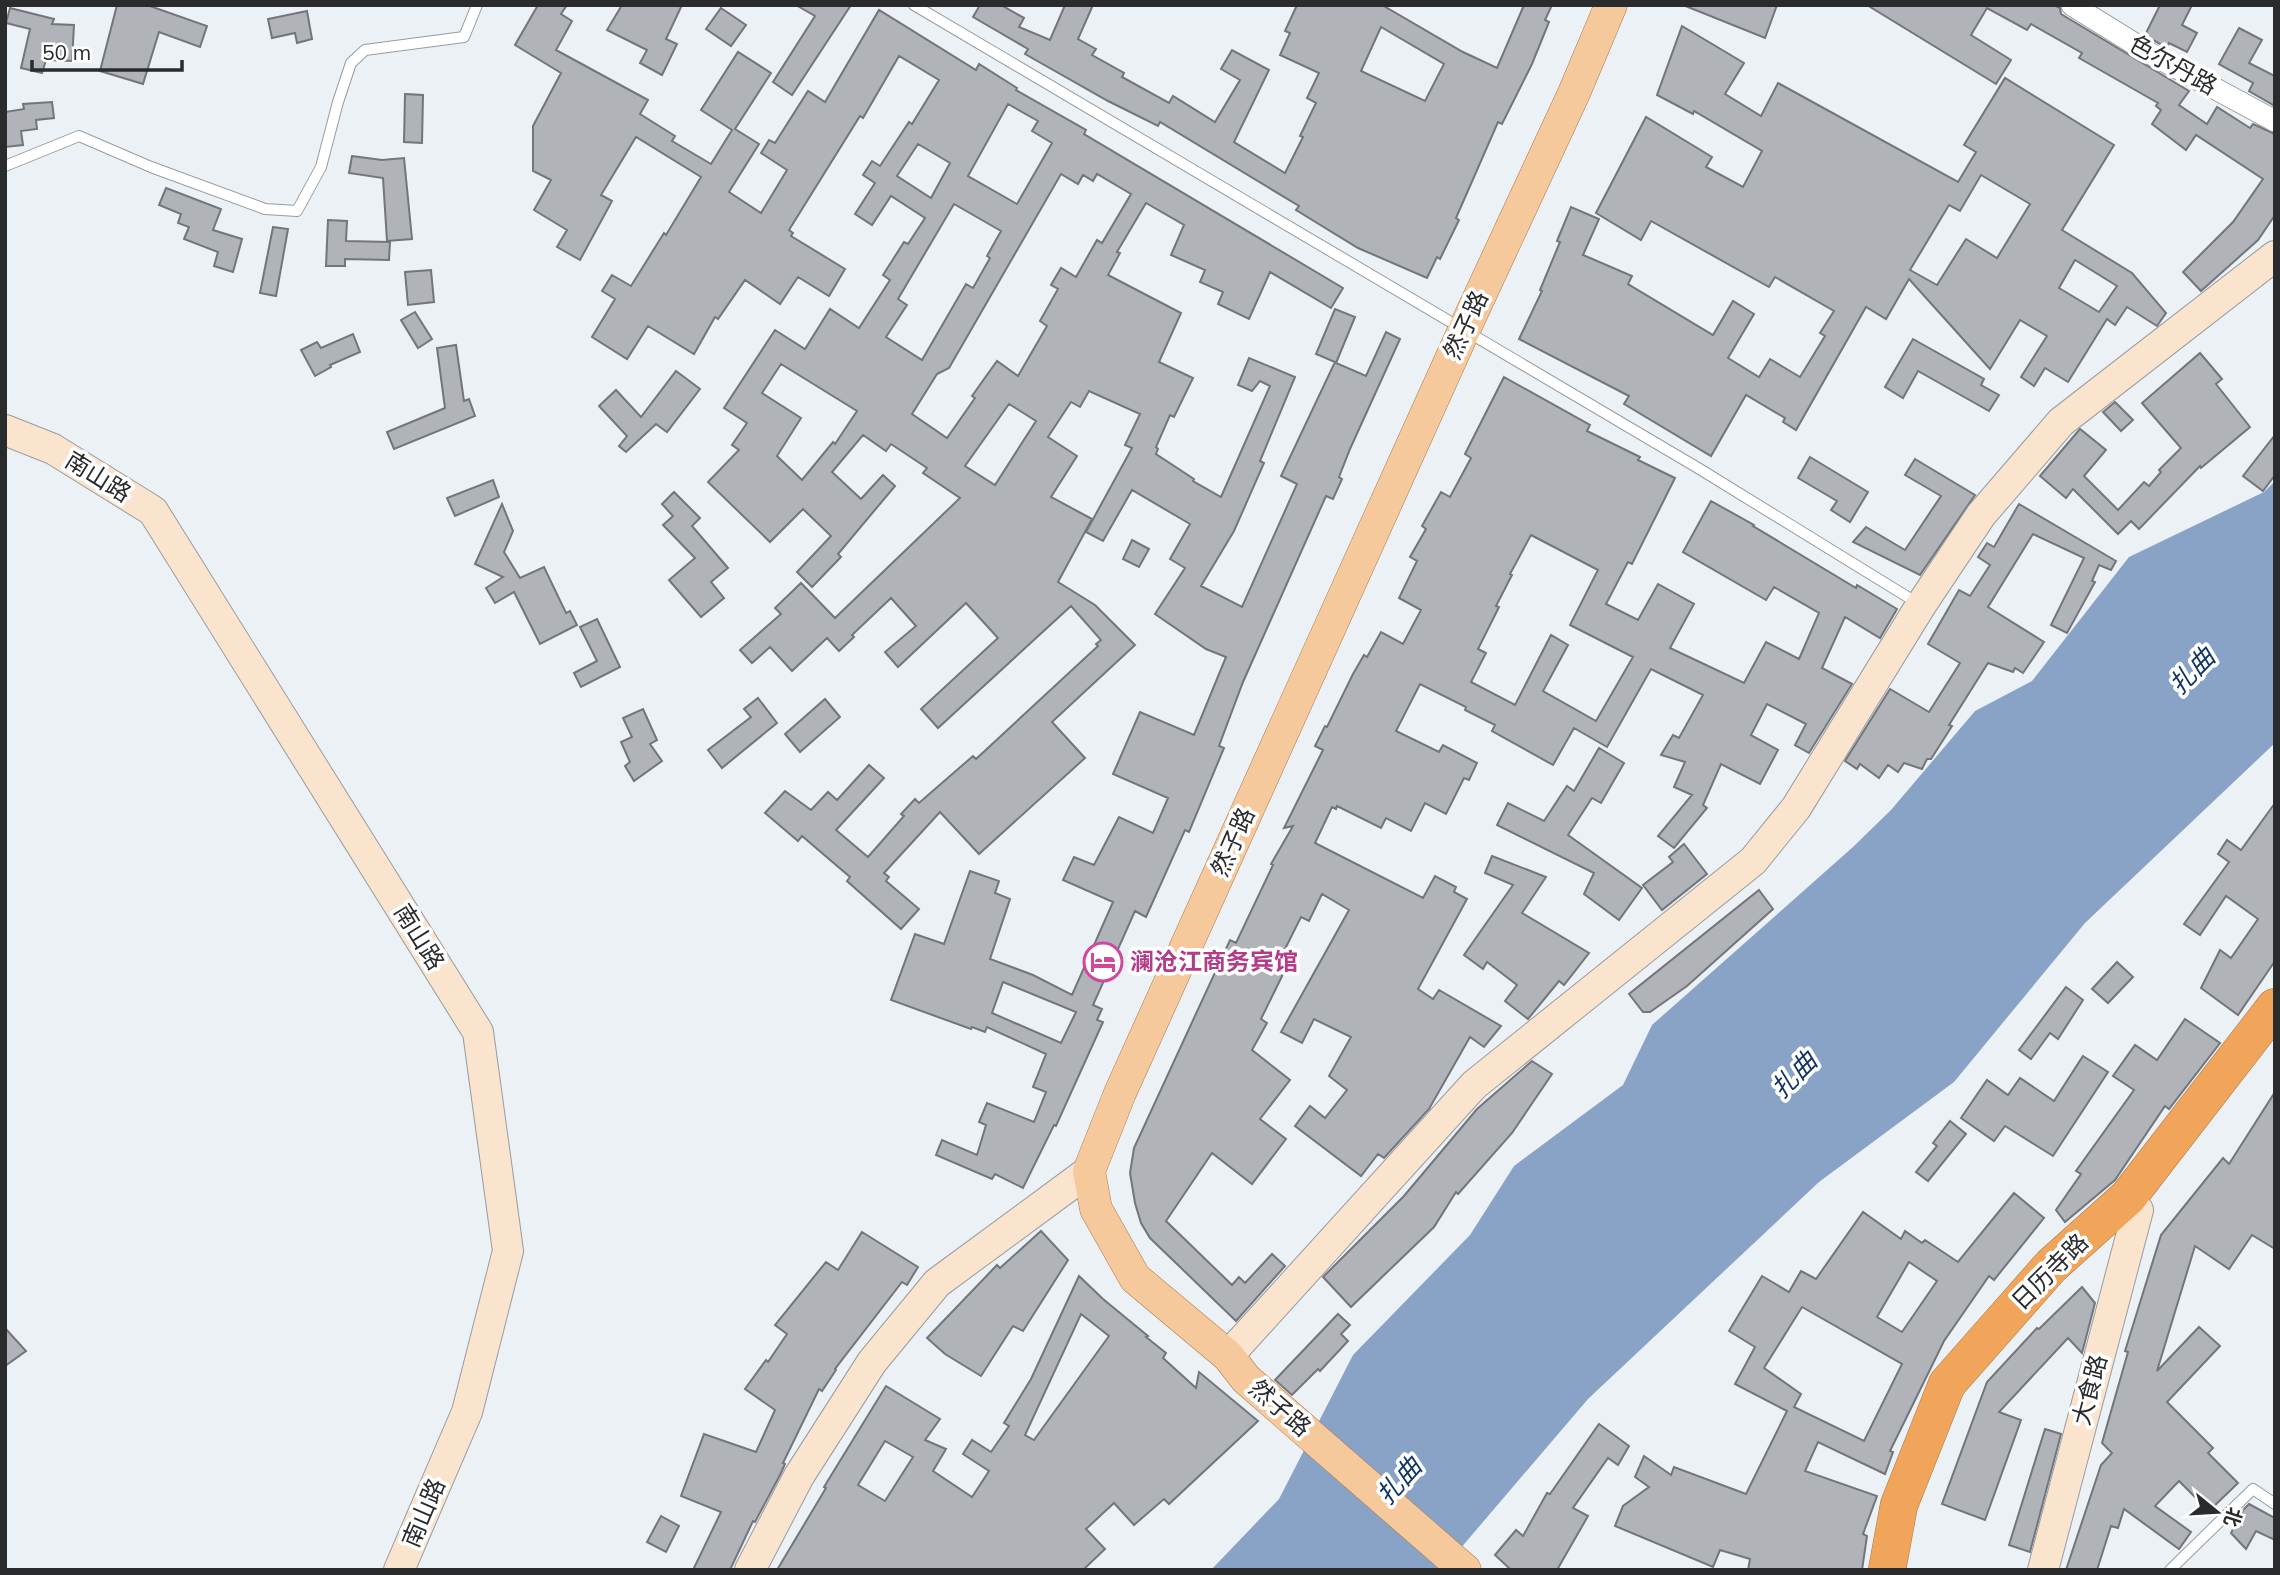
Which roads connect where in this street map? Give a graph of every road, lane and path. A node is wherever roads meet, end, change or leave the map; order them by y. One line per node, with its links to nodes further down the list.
1 (477, 5): 6 (lane)
2 (914, 5): 8 (lane)
3 (1611, 5): 8 (main road, 然子路)
4 (2072, 5): 5 (street, 色尔丹路)
5 (2275, 121)
6 (5, 166)
7 (2275, 256): 10 (street)
8 (1464, 330): 10 (lane); 13 (main road, 然子路)
9 (5, 430): 17 (street, 南山路)
10 (1922, 605): 15 (street)
11 (2275, 1007): 20 (highway, 日历寺路)
12 (2275, 1036): 14 (highway, 日历寺路)
13 (1089, 1171): 15 (main road, 然子路); 18 (street)
14 (2138, 1210): 21 (highway, 日历寺路); 22 (street, 大食路)
15 (1237, 1367): 19 (main road, 然子路)
16 (2275, 1504): 23 (lane)
17 (400, 1570)
18 (750, 1570)
19 (1465, 1570)
20 (1887, 1570)
21 (1906, 1570)
22 (2043, 1570)
23 (2171, 1570)

